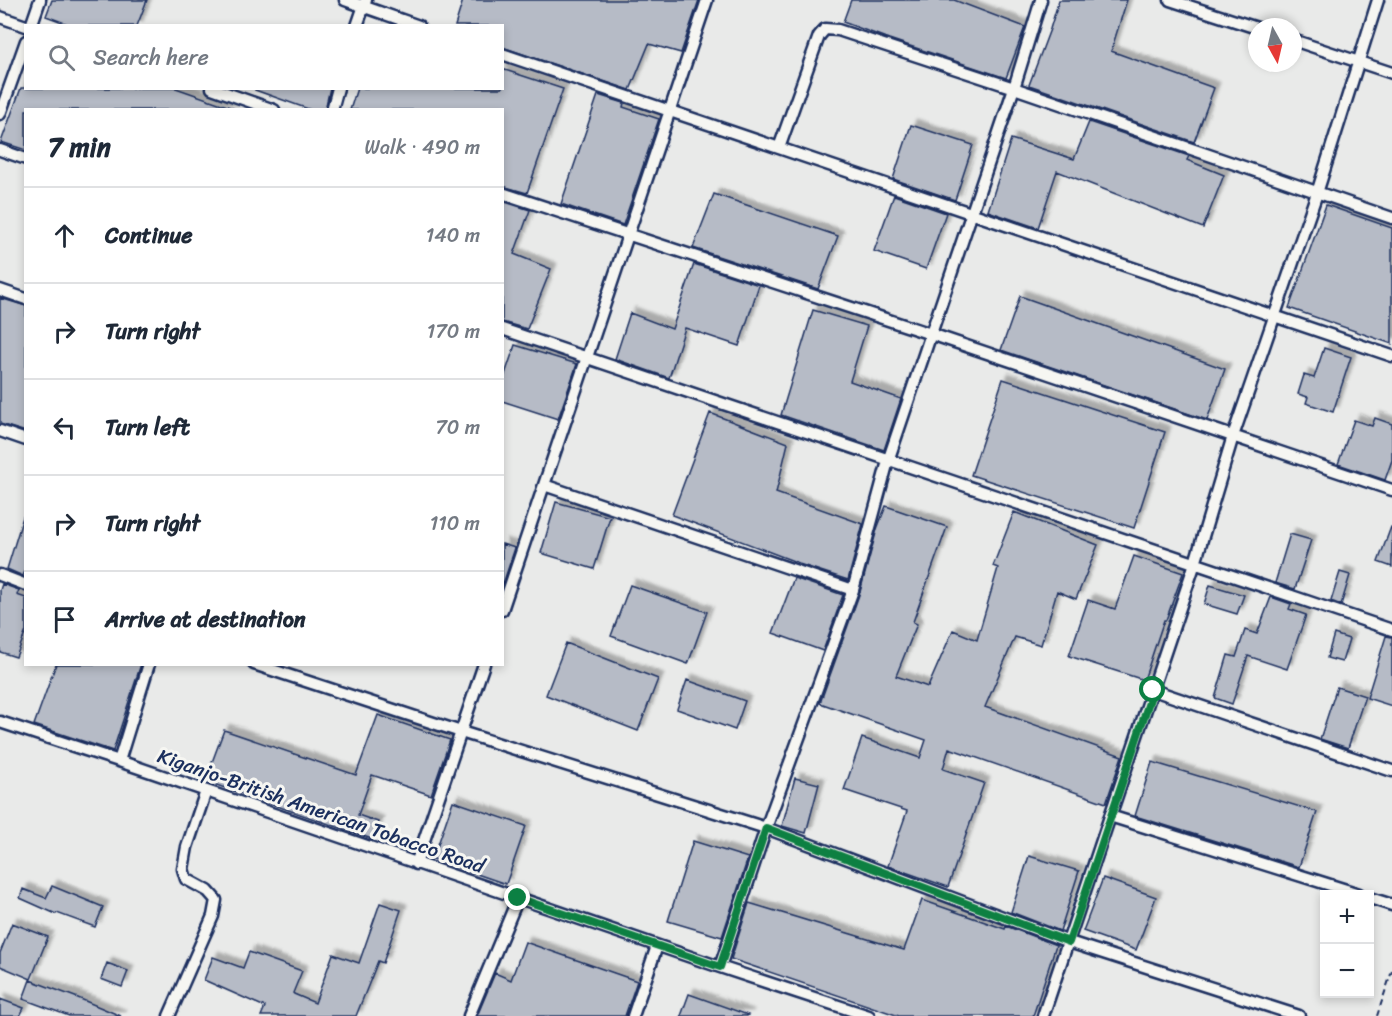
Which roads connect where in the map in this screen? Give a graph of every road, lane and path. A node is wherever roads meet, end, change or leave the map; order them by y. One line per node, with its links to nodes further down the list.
1 (40, 0): 9 (street)
2 (345, 0): 7 (street)
3 (707, 0): 24 (street)
4 (1041, 0): 19 (street)
5 (1170, 0): 13 (street)
6 (1378, 0): 17 (street)
7 (364, 3): 10 (street); 11 (street)
8 (0, 17): 12 (street)
9 (32, 24)
10 (358, 24)
11 (414, 24)
12 (24, 25)
13 (1248, 25)
14 (1302, 43): 17 (street)
15 (24, 47): 25 (street)
16 (504, 55): 24 (street)
17 (1358, 61): 18 (street); 29 (street)
18 (1392, 73)
19 (1014, 88): 26 (street); 29 (street); 31 (street)
20 (218, 90): 22 (street)
21 (337, 90): 23 (street)
22 (268, 108)
23 (333, 108)
24 (670, 111): 26 (street); 33 (street)
25 (0, 114)
26 (779, 148): 31 (street)
27 (0, 150): 28 (street)
28 (24, 158)
29 (1317, 193): 32 (street); 36 (street)
30 (504, 194): 33 (street)
31 (971, 213): 36 (street); 38 (street)
32 (1392, 218)
33 (628, 235): 38 (street); 40 (street)
34 (0, 290): 35 (street)
35 (24, 298)
36 (1274, 317): 39 (street); 42 (street)
37 (504, 331): 40 (street)
38 (931, 334): 42 (street); 44 (street)
39 (1392, 356)
40 (587, 358): 44 (street); 45 (street)
41 (0, 431): 43 (street)
42 (1233, 436): 46 (street); 47 (street)
43 (24, 439)
44 (888, 461): 47 (street); 50 (street)
45 (544, 485): 50 (street); 51 (street)
46 (1392, 490)
47 (1195, 564): 52 (street); 56 (street)
48 (0, 575): 49 (street)
49 (24, 584)
50 (853, 590): 63 (street)
51 (504, 604)
52 (1392, 630)
53 (148, 666): 59 (street)
54 (260, 666): 58 (street)
55 (483, 666): 58 (street)
56 (1153, 690): 60 (street); 62 (street)
57 (0, 722): 59 (street, Kiganjo-British American Tobacco Road)
58 (461, 732): 63 (street); 64 (street)
59 (119, 761): 61 (street, Kiganjo-British American Tobacco Road)
60 (1392, 771)
61 (206, 790): 64 (street, Kiganjo-British American Tobacco Road); 73 (street)
62 (1110, 816): 65 (street); 69 (street)
63 (766, 828): 69 (street); 71 (street)
64 (416, 864): 66 (street, Kiganjo-British American Tobacco Road)
65 (1346, 890)
66 (518, 898): 70 (street, Kiganjo-British American Tobacco Road); 74 (street)
67 (1374, 899): 68 (street)
68 (1392, 905)
69 (1069, 942): 77 (street); 78 (street)
70 (657, 946): 71 (street, Kiganjo-British American Tobacco Road); 75 (street)
71 (720, 967): 76 (street, Kiganjo-British American Tobacco Road)
72 (1392, 971): 79 (path)
73 (169, 1016)
74 (469, 1016)
75 (633, 1016)
76 (870, 1016)
77 (1043, 1016)
78 (1299, 1016)
79 (1377, 1016)

